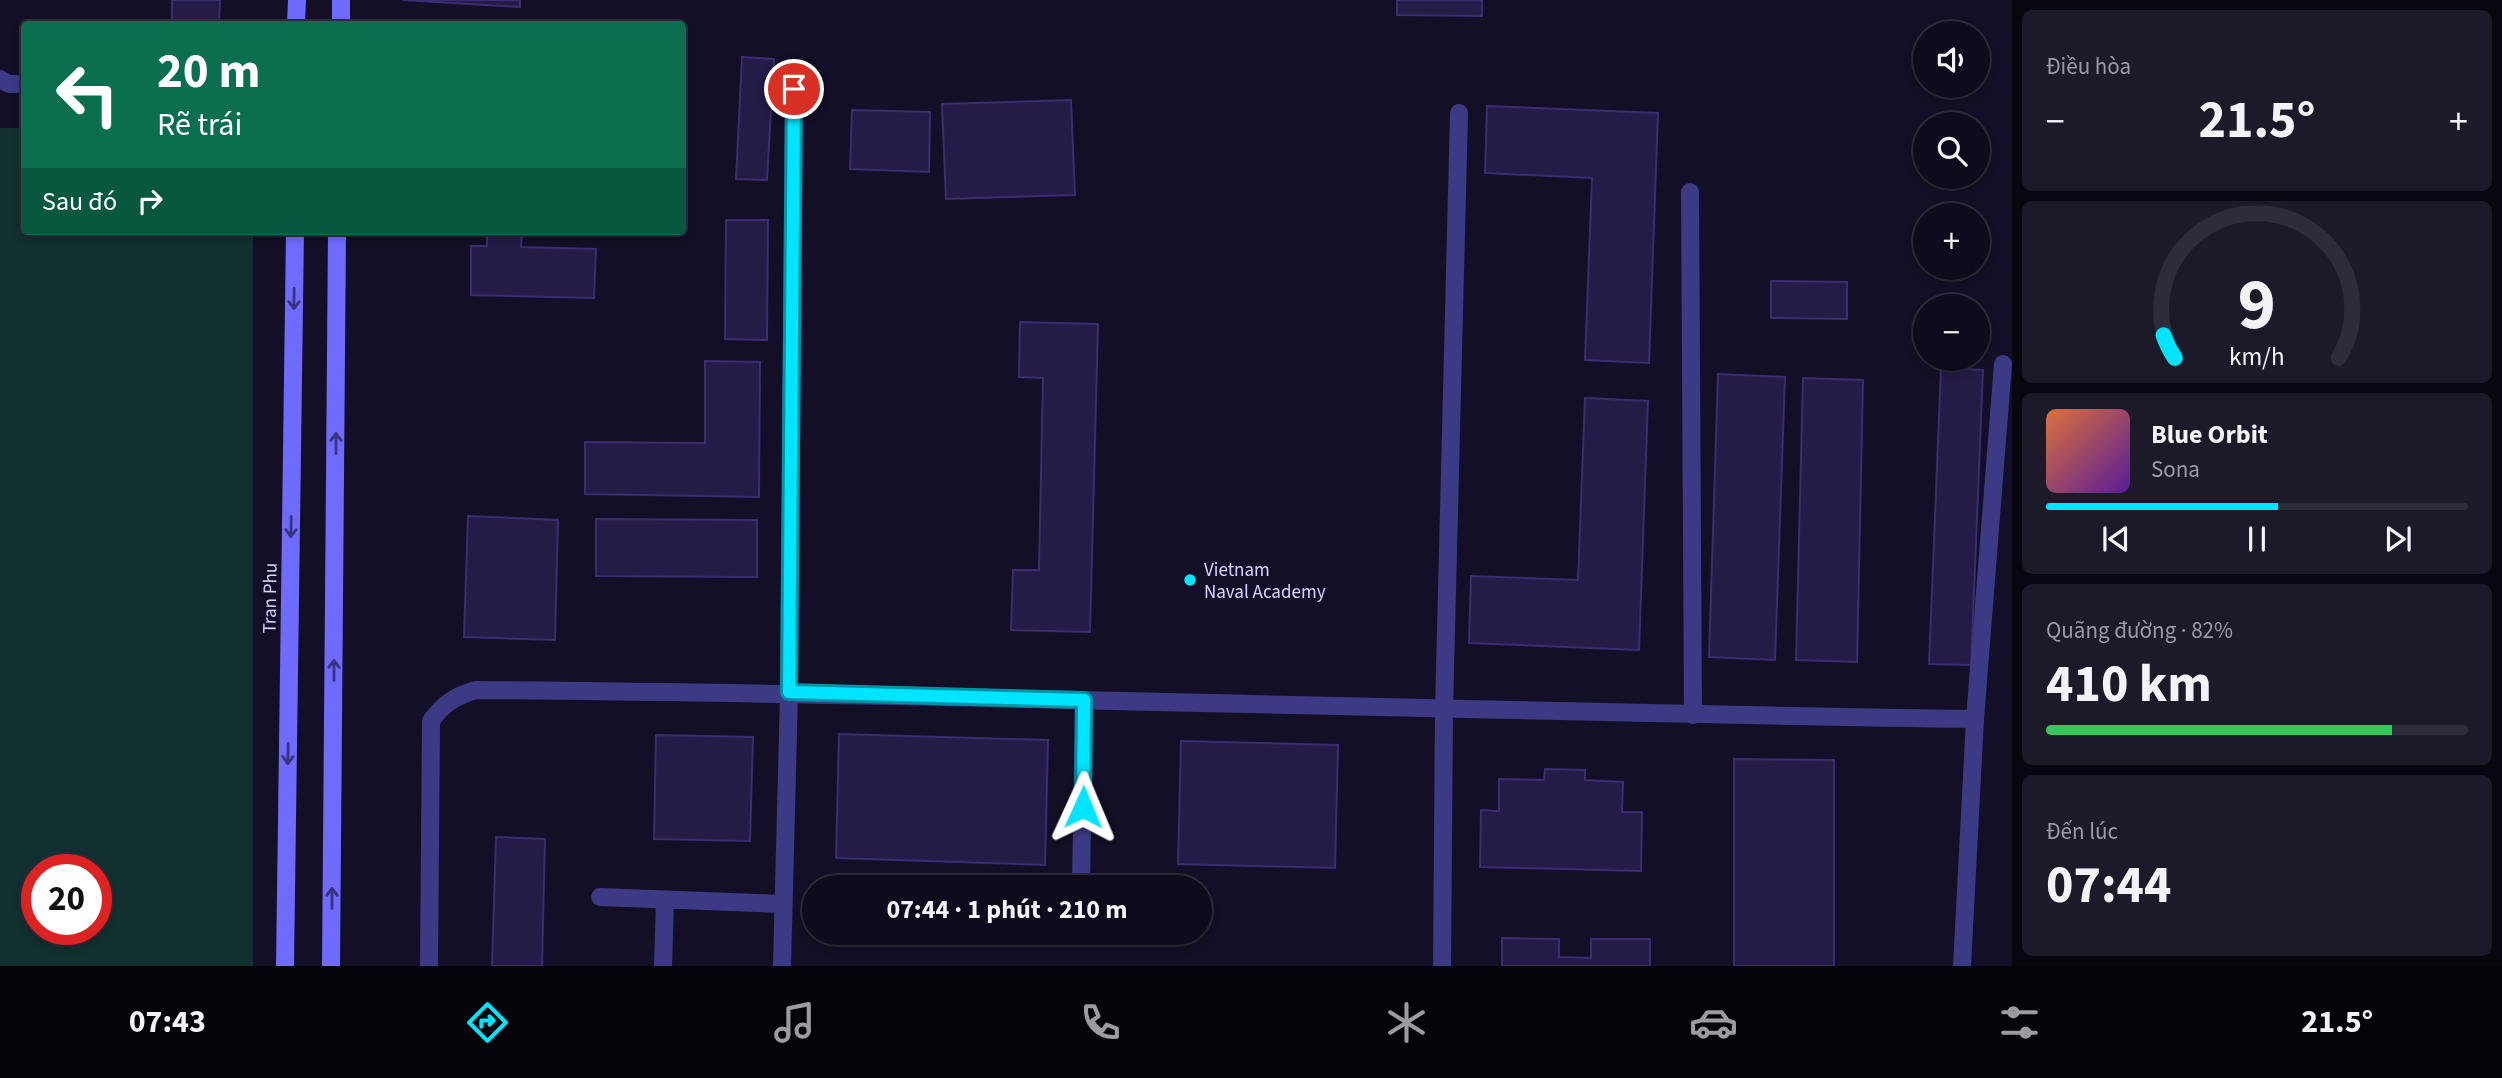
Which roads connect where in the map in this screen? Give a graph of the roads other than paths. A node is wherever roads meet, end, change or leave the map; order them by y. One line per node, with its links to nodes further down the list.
1 (297, 0): 3 (main road)
2 (341, 0): 4 (main road)
3 (296, 21)
4 (341, 21)
5 (0, 79): 6 (lane)
6 (21, 84)
7 (794, 89): 13 (lane)
8 (1459, 113): 15 (lane)
9 (1690, 192): 16 (lane)
10 (295, 235): 22 (main road, Tran Phu, one-way to 22)
11 (337, 235): 23 (main road, one-way to 11)
12 (2003, 364): 17 (lane)
13 (789, 692): 14 (lane); 21 (lane); 24 (lane)
14 (1084, 700): 15 (lane); 18 (lane)
15 (1444, 710): 16 (lane); 27 (lane)
16 (1693, 715): 17 (lane)
17 (1975, 719): 28 (lane)
18 (1081, 875)
19 (600, 897): 20 (lane)
20 (665, 900): 21 (lane); 25 (lane)
21 (783, 904): 26 (lane)
22 (285, 966)
23 (331, 966)
24 (429, 966)
25 (663, 966)
26 (782, 966)
27 (1441, 966)
28 (1962, 966)

